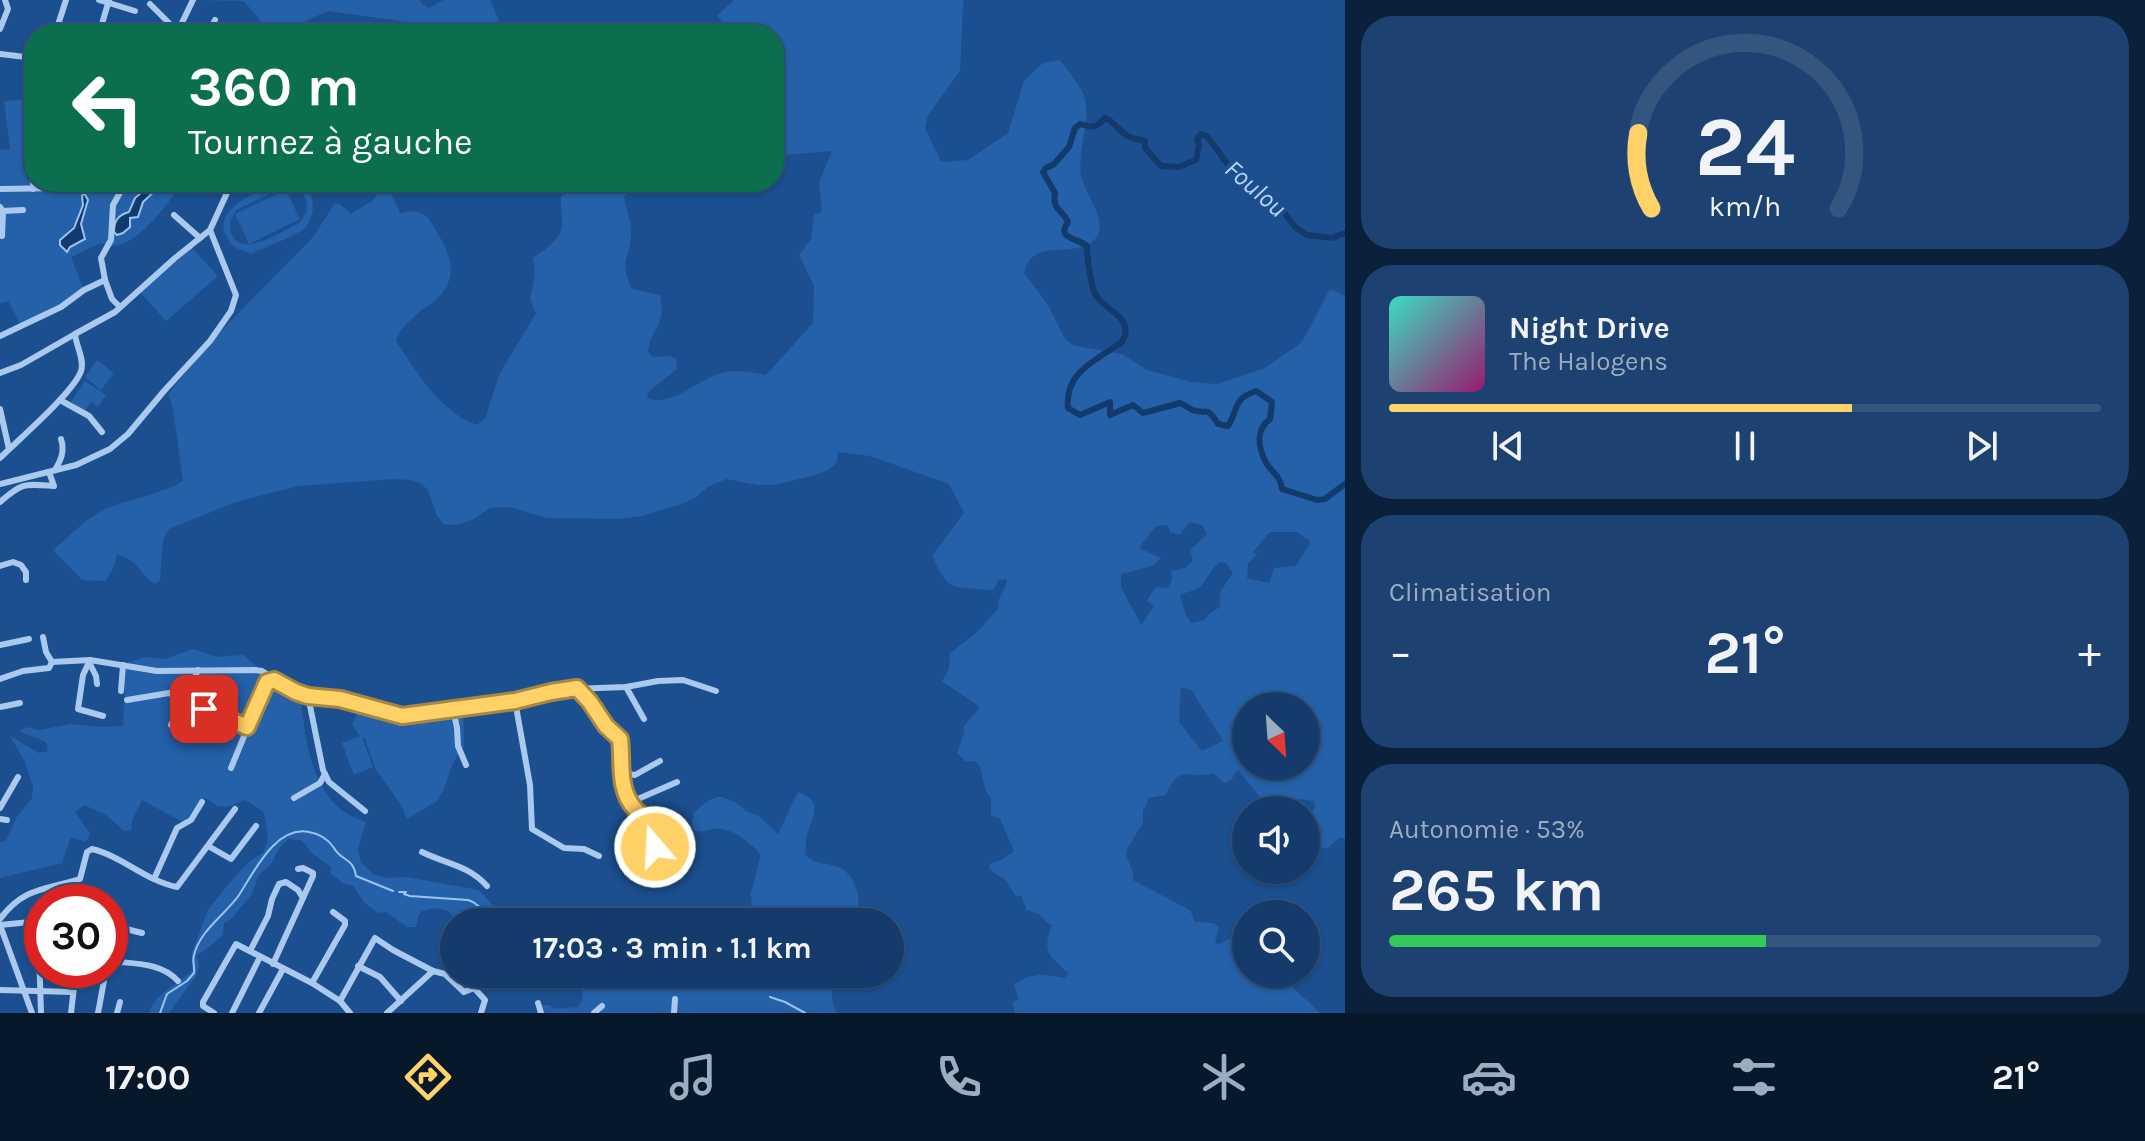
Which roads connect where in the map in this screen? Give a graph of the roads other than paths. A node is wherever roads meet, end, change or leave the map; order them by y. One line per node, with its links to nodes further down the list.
1 (5, 0): 14 (street)
2 (66, 0): 9 (street)
3 (99, 0): 5 (street)
4 (193, 0): 12 (street)
5 (109, 1): 7 (street); 10 (street)
6 (150, 4): 11 (street)
7 (135, 11)
8 (215, 20): 13 (street)
9 (58, 24)
10 (102, 24)
11 (169, 24)
12 (182, 24)
13 (213, 24)
14 (0, 29)
15 (0, 54): 16 (street)
16 (24, 57)
17 (0, 189): 18 (street)
18 (24, 189)
19 (120, 192): 27 (street)
20 (227, 192): 24 (street)
21 (2, 209): 22 (street); 25 (street)
22 (23, 210)
23 (174, 215): 26 (street)
24 (210, 230): 26 (street); 38 (street)
25 (2, 236)
26 (200, 238): 28 (street)
27 (105, 280): 28 (street); 30 (street)
28 (120, 307): 29 (street)
29 (75, 334): 31 (street); 32 (street)
30 (0, 336)
31 (0, 373)
32 (60, 400): 34 (street); 36 (street)
33 (0, 409): 36 (street)
34 (102, 432)
35 (61, 439): 38 (street)
36 (9, 449): 37 (street)
37 (0, 458)
38 (52, 471): 39 (street); 40 (street)
39 (0, 484)
40 (0, 502)
41 (0, 566): 42 (street)
42 (26, 580)
43 (43, 637): 47 (street)
44 (29, 639): 45 (street)
45 (0, 645)
46 (90, 661): 47 (street); 48 (street); 52 (street); 64 (street)
47 (52, 662): 50 (street)
48 (123, 665): 49 (street); 55 (street)
49 (198, 670): 51 (street); 59 (street)
50 (0, 679)
51 (274, 680): 57 (street); 67 (street)
52 (97, 684)
53 (626, 687): 54 (street); 56 (street); 65 (street)
54 (577, 688): 60 (street); 71 (street)
55 (121, 691)
56 (716, 691)
57 (308, 696): 63 (street); 72 (street)
58 (127, 700): 59 (street)
59 (185, 700): 66 (street); 67 (street)
60 (515, 701): 63 (street); 85 (street)
61 (20, 703): 62 (street)
62 (0, 707)
63 (453, 709): 69 (street)
64 (103, 716)
65 (644, 719)
66 (171, 725)
67 (247, 727): 70 (street)
68 (660, 761): 71 (street)
69 (466, 765)
70 (231, 768)
71 (621, 773): 78 (street)
72 (325, 774): 76 (street); 81 (street)
73 (18, 777): 75 (street)
74 (677, 782): 78 (street)
75 (2, 798): 79 (street)
76 (294, 798)
77 (202, 802): 88 (street)
78 (631, 802): 87 (street)
79 (0, 808)
80 (235, 809): 83 (street)
81 (365, 811)
82 (256, 826): 83 (street)
83 (208, 846): 88 (street)
84 (422, 852): 89 (street)
85 (599, 856)
86 (298, 869): 90 (street)
87 (633, 875)
88 (154, 879): 92 (street)
89 (487, 886)
90 (303, 898): 97 (street); 100 (street)
91 (333, 912): 105 (street)
92 (0, 919)
93 (24, 923): 94 (street)
94 (0, 925): 109 (street)
95 (128, 930): 96 (street)
96 (142, 933)
97 (250, 951): 98 (street); 118 (street)
98 (260, 957): 100 (street); 125 (street)
99 (128, 963): 104 (street)
100 (273, 964): 102 (street)
101 (358, 966): 103 (street); 113 (street); 114 (street)
102 (283, 969): 105 (street); 126 (street)
103 (433, 971): 114 (street); 129 (street)
104 (178, 981)
105 (312, 983): 113 (street)
106 (74, 988): 111 (street)
107 (103, 988): 122 (street)
108 (0, 990): 109 (street)
109 (23, 990): 110 (street); 119 (street)
110 (41, 990): 111 (street); 120 (street)
111 (73, 992): 121 (street)
112 (675, 999): 132 (street)
113 (340, 1001): 127 (street)
114 (401, 1001): 128 (street)
115 (120, 1002): 123 (street)
116 (538, 1003): 130 (street)
117 (602, 1006): 131 (street)
118 (200, 1009): 124 (street)
119 (32, 1013)
120 (41, 1013)
121 (71, 1013)
122 (98, 1013)
123 (117, 1013)
124 (214, 1013)
125 (232, 1013)
126 (259, 1013)
127 (350, 1013)
128 (387, 1013)
129 (481, 1013)
130 (541, 1013)
131 (594, 1013)
132 (674, 1013)

